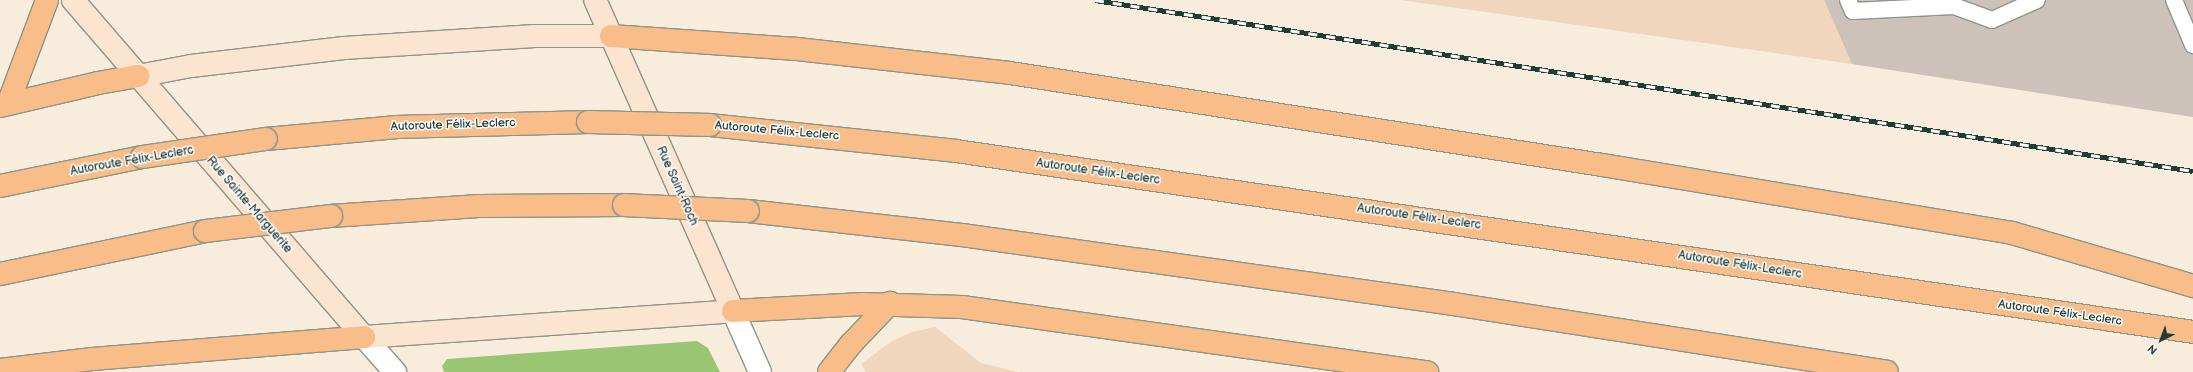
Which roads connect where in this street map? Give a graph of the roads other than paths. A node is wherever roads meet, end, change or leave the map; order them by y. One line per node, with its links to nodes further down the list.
1 (47, 0): 11 (highway)
2 (73, 0): 10 (main road, Rue Sainte-Marguerite)
3 (595, 0): 8 (main road, Rue Saint-Roch)
4 (1848, 0): 7 (lane)
5 (2037, 0): 7 (lane)
6 (2174, 0): 9 (lane)
7 (1952, 3)
8 (611, 36): 10 (main road); 14 (highway); 16 (main road, Rue Saint-Roch)
9 (2193, 45)
10 (138, 76): 11 (highway); 18 (main road, Rue Sainte-Marguerite)
11 (4, 105)
12 (0, 186): 17 (highway, Autoroute Félix-Leclerc, bridge)
13 (0, 274): 24 (highway, bridge)
14 (2193, 286)
15 (890, 304): 16 (highway); 22 (highway); 23 (highway)
16 (733, 311): 18 (main road); 21 (street, Rue Saint-Roch)
17 (2193, 332)
18 (364, 337): 19 (highway); 20 (street, Rue Sainte-Marguerite)
19 (0, 370)
20 (395, 372)
21 (760, 372)
22 (829, 372)
23 (1427, 372)
24 (1887, 372)

